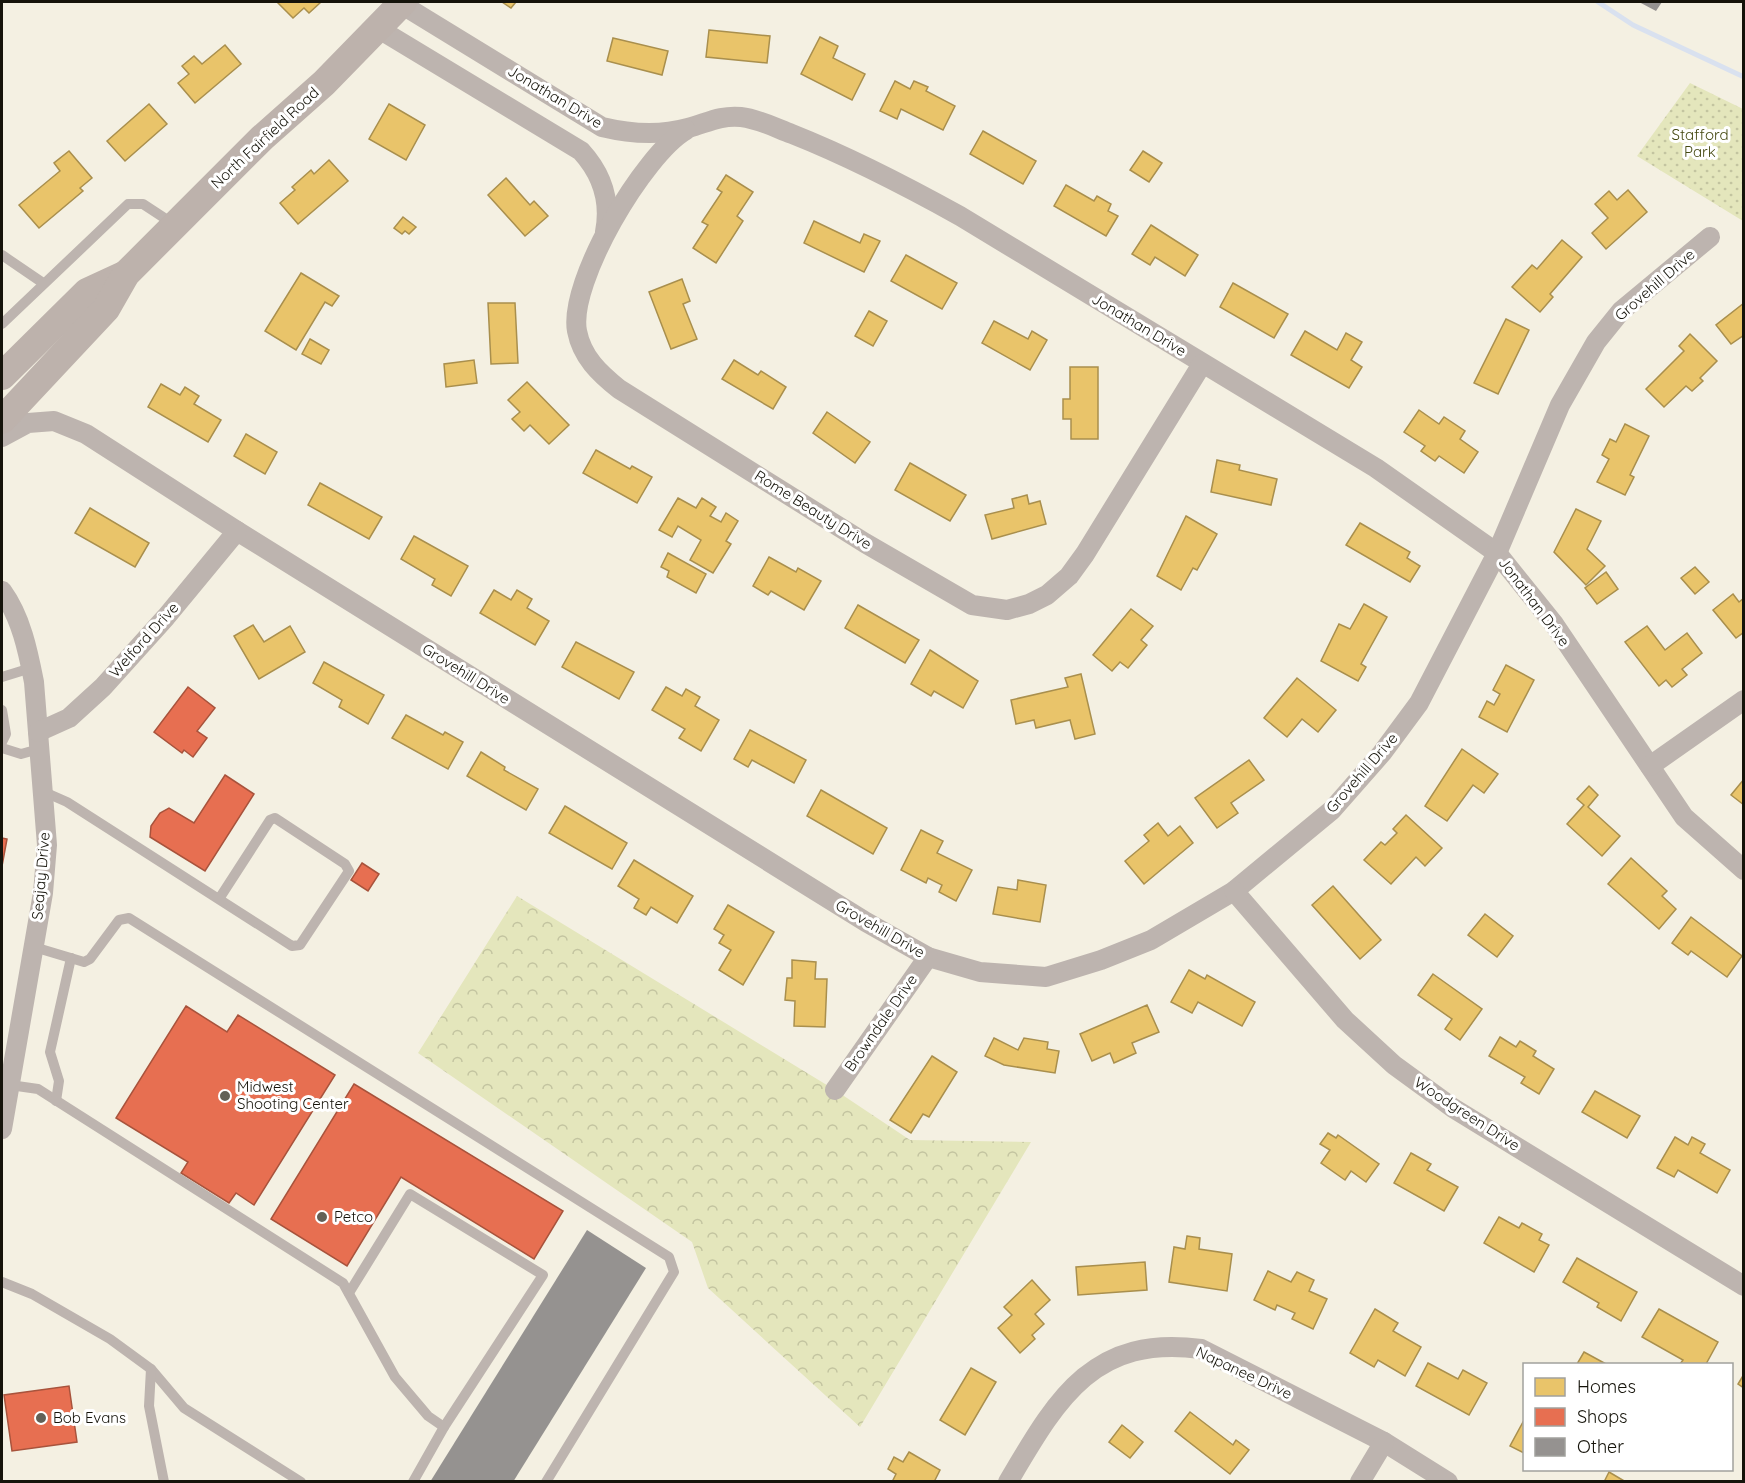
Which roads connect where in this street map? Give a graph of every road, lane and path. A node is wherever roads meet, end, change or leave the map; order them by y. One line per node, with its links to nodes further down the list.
1 (402, 3): 2 (main road, North Fairfield Road); 3 (street, Jonathan Drive)
2 (379, 29): 4 (main road, North Fairfield Road); 6 (street, Jonathan Drive)
3 (691, 128): 6 (street, Rome Beauty Drive); 11 (street, Jonathan Drive)
4 (175, 225): 8 (main road, North Fairfield Road); 9 (lane)
5 (1710, 237): 16 (street, Grovehill Drive)
6 (603, 241): 11 (street, Rome Beauty Drive)
7 (2, 255): 9 (lane)
8 (126, 274): 12 (main road, North Fairfield Road); 13 (main road, North Fairfield Road)
9 (44, 283): 10 (lane)
10 (2, 324)
11 (1202, 364): 16 (street, Jonathan Drive)
12 (2, 376)
13 (2, 420)
14 (2, 437): 15 (street, Grovehill Drive)
15 (237, 531): 22 (street, Welford Drive); 31 (street, Grovehill Drive)
16 (1497, 553): 25 (street, Jonathan Drive); 28 (street, Grovehill Drive)
17 (2, 591): 18 (street, Seajay Drive)
18 (31, 668): 19 (lane); 22 (street, Seajay Drive)
19 (2, 677)
20 (1743, 700): 25 (street)
21 (2, 710): 23 (lane)
22 (38, 741): 24 (lane); 26 (street, Seajay Drive)
23 (2, 742)
24 (2, 748)
25 (1650, 766): 27 (street, Jonathan Drive)
26 (42, 791): 29 (lane); 30 (street, Seajay Drive)
27 (1743, 870)
28 (1234, 891): 31 (street, Grovehill Drive); 38 (street, Woodgreen Drive)
29 (219, 899): 29 (lane)
30 (34, 947): 32 (lane); 33 (street, Seajay Drive)
31 (928, 957): 34 (street, Browndale Drive)
32 (71, 958): 35 (lane); 46 (lane)
33 (10, 1085): 35 (lane); 36 (street, Seajay Drive)
34 (835, 1090)
35 (56, 1101): 39 (lane)
36 (2, 1129)
37 (2, 1282): 40 (lane)
38 (1743, 1286)
39 (349, 1293): 41 (lane); 41 (lane)
40 (151, 1369): 43 (lane); 44 (lane)
41 (444, 1428): 45 (lane)
42 (1384, 1442): 47 (street, Napanee Drive); 48 (street); 49 (street, Napanee Drive)
43 (164, 1482)
44 (301, 1482)
45 (413, 1482)
46 (546, 1482)
47 (1008, 1482)
48 (1360, 1482)
49 (1448, 1482)

